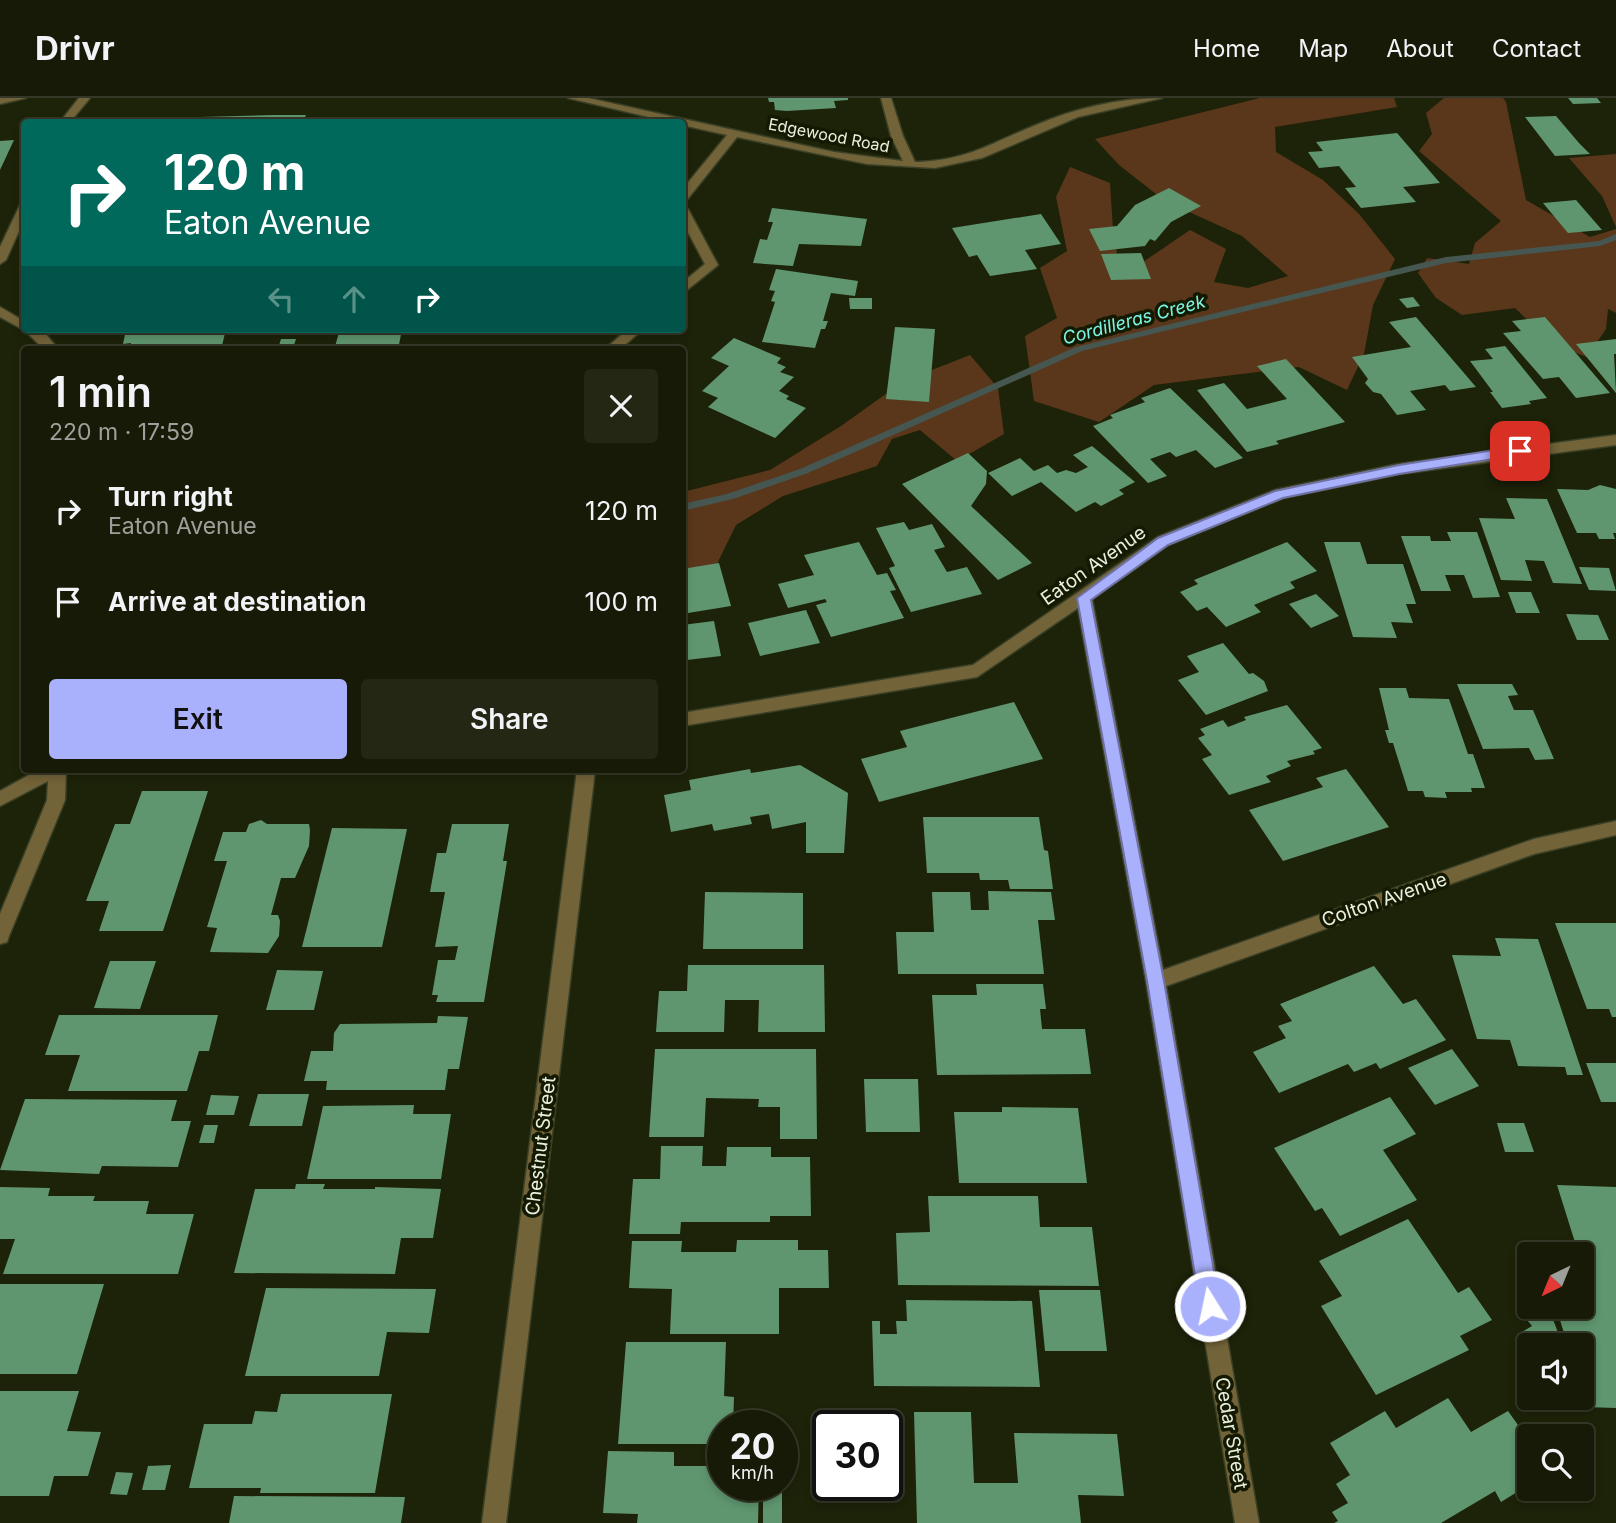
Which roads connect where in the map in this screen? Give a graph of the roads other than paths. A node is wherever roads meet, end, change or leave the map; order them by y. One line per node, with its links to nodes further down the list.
1 (21, 98): 6 (street)
2 (85, 98): 7 (street)
3 (573, 98): 8 (street, Edgewood Road)
4 (886, 98): 11 (street)
5 (1157, 98): 11 (street, Edgewood Road)
6 (0, 101)
7 (66, 119)
8 (670, 119)
9 (686, 123): 10 (street, Edgewood Road)
10 (734, 133): 11 (street, Edgewood Road); 12 (street)
11 (911, 164)
12 (686, 193)
13 (21, 214): 15 (street)
14 (686, 216): 16 (street)
15 (0, 260)
16 (686, 287)
17 (0, 311): 18 (street)
18 (21, 324)
19 (36, 333): 21 (street)
20 (631, 333): 22 (street)
21 (48, 346)
22 (616, 346)
23 (1616, 439): 24 (street, Eaton Avenue)
24 (1084, 598): 25 (street, Eaton Avenue); 32 (street, Cedar Street)
25 (686, 719)
26 (49, 773): 29 (street)
27 (55, 773): 31 (street)
28 (586, 773): 33 (street, Chestnut Street)
29 (0, 799)
30 (1616, 828): 32 (street, Colton Avenue)
31 (0, 936)
32 (1156, 981): 34 (street, Cedar Street)
33 (494, 1523)
34 (1247, 1523)

